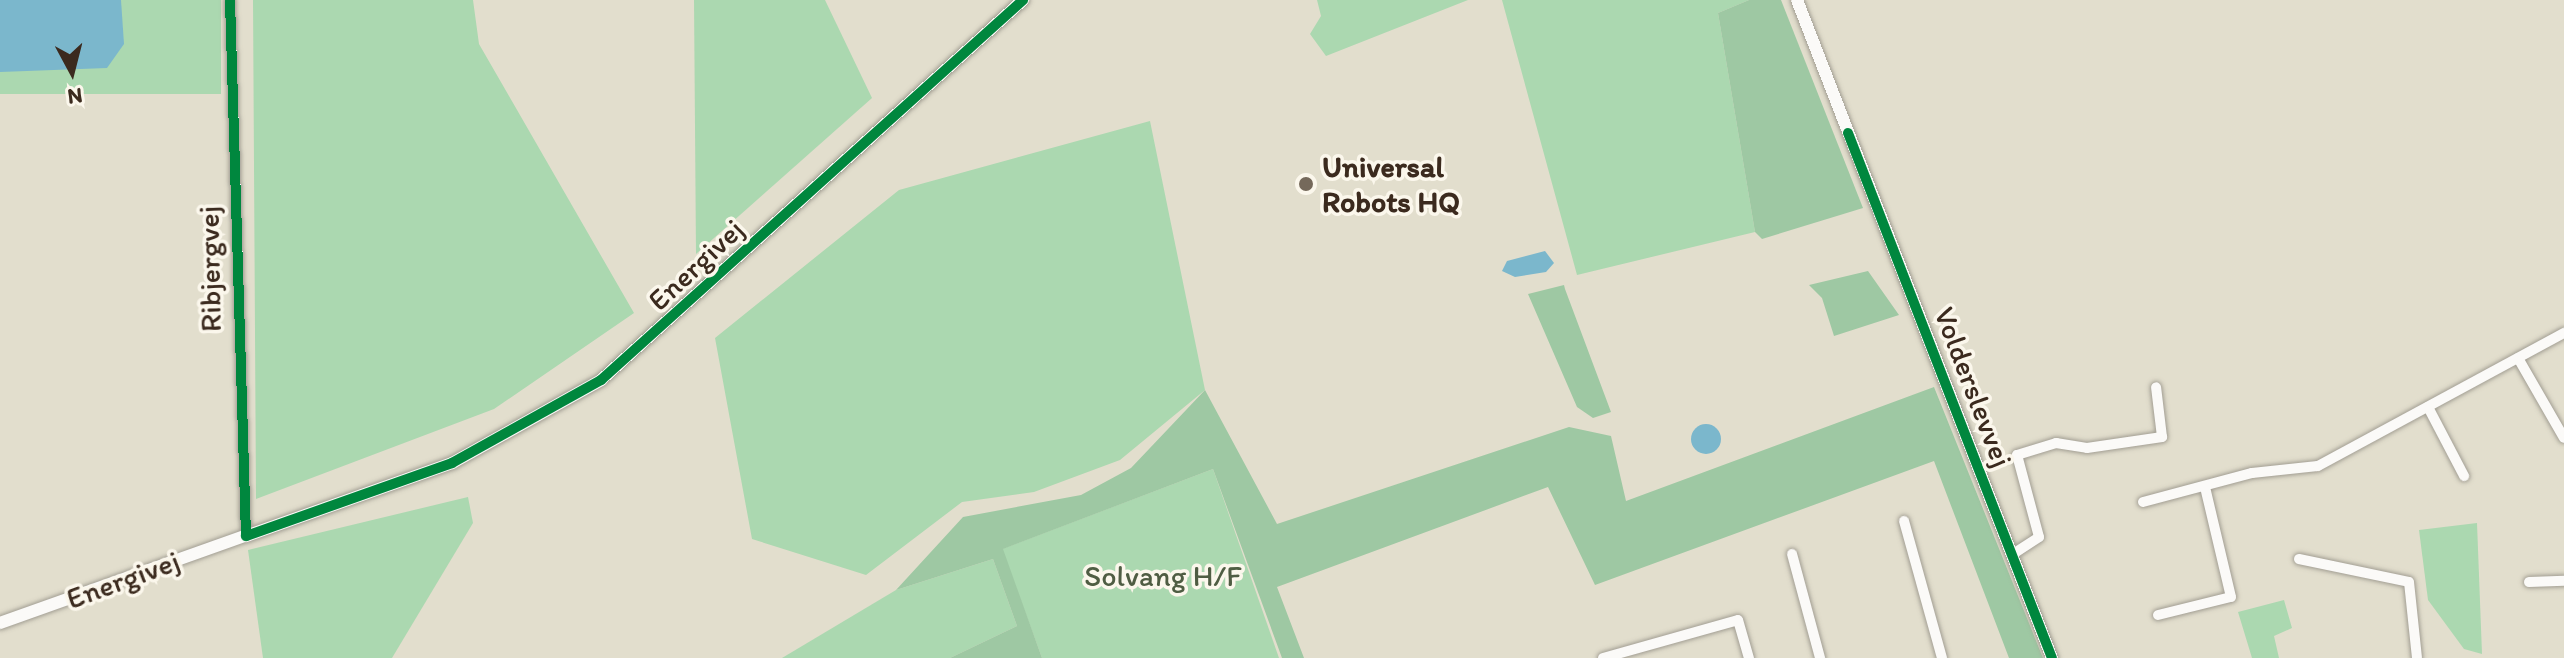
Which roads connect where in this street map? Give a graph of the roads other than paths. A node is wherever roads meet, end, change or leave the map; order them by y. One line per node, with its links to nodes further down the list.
1 (230, 0): 13 (street, Ribjergvej)
2 (1023, 0): 13 (street, Energivej)
3 (1797, 0): 15 (street, Volderslevvej)
4 (2564, 333): 5 (street)
5 (2518, 358): 7 (street); 8 (street)
6 (2156, 387): 15 (street)
7 (2428, 407): 9 (street); 10 (street)
8 (2564, 438)
9 (2464, 476)
10 (2205, 487): 11 (street); 19 (street)
11 (2143, 502)
12 (1904, 521): 24 (street)
13 (246, 536): 20 (street, Energivej)
14 (1792, 554): 23 (street)
15 (2013, 554): 25 (street, Volderslevvej)
16 (2299, 559): 26 (street)
17 (2564, 581): 18 (street)
18 (2529, 582)
19 (2158, 615)
20 (0, 623)
21 (1603, 658): 22 (street)
22 (1749, 658)
23 (1820, 658)
24 (1942, 658)
25 (2052, 658)
26 (2417, 658)

